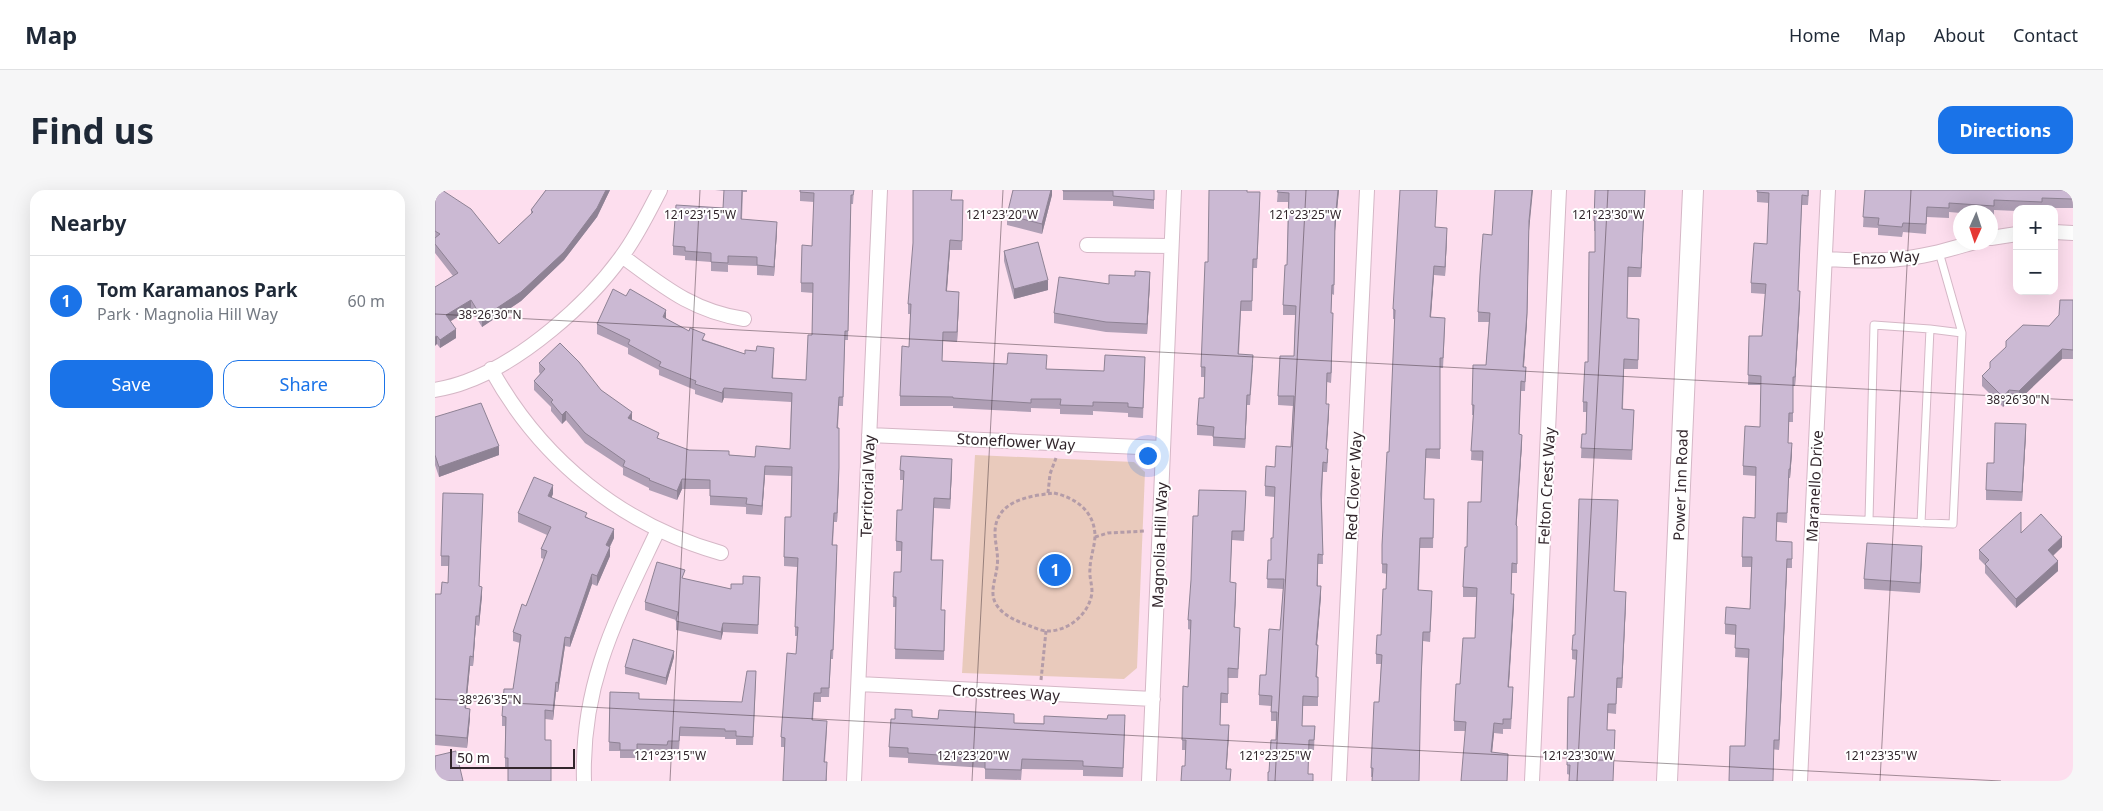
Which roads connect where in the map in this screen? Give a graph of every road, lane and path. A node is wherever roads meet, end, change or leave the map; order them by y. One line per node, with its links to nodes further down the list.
1 (660, 190): 16 (street)
2 (880, 190): 23 (street, Territorial Way)
3 (1174, 190): 13 (street, Magnolia Hill Way)
4 (1367, 190): 41 (street, Red Clover Way)
5 (1559, 190): 42 (street, Felton Crest Way)
6 (1693, 190): 43 (main road, Power Inn Road)
7 (1828, 190): 17 (street, Maranello Drive)
8 (2058, 232): 9 (street)
9 (2073, 233)
10 (2013, 235): 11 (street)
11 (1998, 237)
12 (1087, 244): 13 (street)
13 (1171, 246): 25 (street, Magnolia Hill Way)
14 (1953, 248): 15 (street, Enzo Way)
15 (1939, 252): 17 (street, Enzo Way); 20 (lane)
16 (622, 256): 18 (street); 21 (street)
17 (1825, 258): 27 (street, Maranello Drive)
18 (744, 319)
19 (1930, 329): 20 (lane); 28 (lane); 29 (lane)
20 (1962, 333): 29 (lane)
21 (491, 369): 22 (street); 30 (street)
22 (435, 390)
23 (869, 434): 24 (street, Stoneflower Way); 35 (street, Territorial Way)
24 (1057, 443): 25 (street, Stoneflower Way); 26 (path)
25 (1162, 448): 31 (street, Magnolia Hill Way)
26 (1048, 494): 32 (path); 34 (path)
27 (1813, 518): 28 (lane); 44 (street, Maranello Drive)
28 (1869, 520): 29 (lane)
29 (1921, 523)
30 (658, 530): 33 (street); 38 (street)
31 (1159, 531): 32 (path); 37 (street, Magnolia Hill Way)
32 (1095, 537): 34 (path)
33 (721, 553)
34 (1046, 631): 36 (path)
35 (859, 684): 36 (street, Crosstrees Way); 39 (street, Territorial Way)
36 (1039, 693): 37 (street, Crosstrees Way)
37 (1153, 699): 40 (street, Magnolia Hill Way)
38 (584, 781)
39 (854, 781)
40 (1149, 781)
41 (1339, 781)
42 (1532, 781)
43 (1667, 781)
44 (1800, 781)

